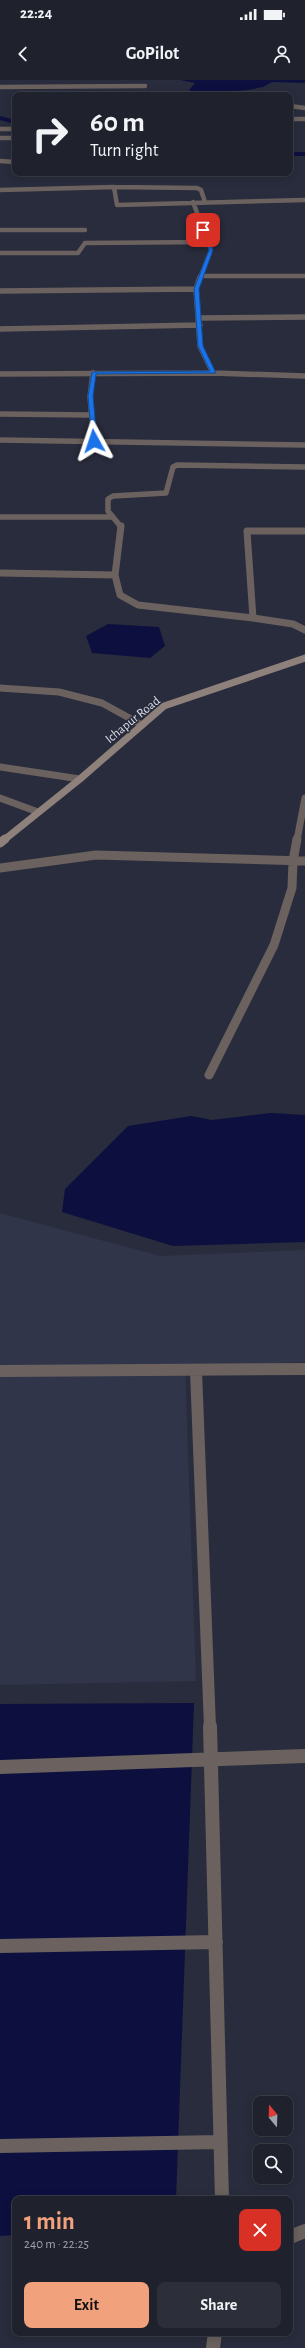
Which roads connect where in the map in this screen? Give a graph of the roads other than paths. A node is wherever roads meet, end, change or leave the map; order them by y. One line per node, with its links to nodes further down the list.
1 (142, 80): 2 (street)
2 (145, 86): 3 (street); 4 (street)
3 (0, 87)
4 (148, 90)
5 (293, 106): 6 (street)
6 (305, 108)
7 (293, 119): 8 (street)
8 (305, 119)
9 (0, 129): 10 (street)
10 (12, 129)
11 (0, 138): 12 (street)
12 (12, 138)
13 (0, 161): 14 (street)
14 (12, 162)
15 (114, 187): 16 (street); 18 (street); 19 (street)
16 (0, 190)
17 (305, 200): 19 (street)
18 (193, 202): 19 (street); 22 (street)
19 (205, 202)
20 (0, 230): 21 (street)
21 (85, 230)
22 (208, 242): 23 (street); 24 (street)
23 (0, 253)
24 (202, 276): 25 (street); 26 (street)
25 (305, 276)
26 (196, 289): 27 (street); 29 (street)
27 (0, 291)
28 (305, 316): 29 (street)
29 (199, 318): 30 (street)
30 (200, 325): 31 (street); 33 (street)
31 (0, 329)
32 (93, 373): 33 (street); 34 (street); 37 (street)
33 (213, 373): 35 (street)
34 (0, 374)
35 (305, 376)
36 (0, 414): 37 (street)
37 (92, 415): 39 (street)
38 (0, 440): 39 (street)
39 (94, 441): 40 (street)
40 (305, 445)
41 (305, 467): 43 (street)
42 (0, 517): 43 (street)
43 (113, 517): 46 (street)
44 (305, 532): 47 (street)
45 (0, 574): 46 (street)
46 (115, 575): 47 (street)
47 (253, 618): 48 (street)
48 (305, 630)
49 (305, 658): 51 (street, Ichapur Road)
50 (0, 688): 51 (street)
51 (142, 725): 53 (street, Ichapur Road)
52 (0, 767): 53 (street)
53 (80, 779): 56 (street, Ichapur Road)
54 (0, 798): 56 (street)
55 (305, 798): 57 (street)
56 (38, 812): 58 (street, Ichapur Road)
57 (304, 813): 59 (street)
58 (0, 844)
59 (293, 861): 60 (street); 61 (street); 62 (street)
60 (305, 861)
61 (0, 868)
62 (209, 1074)
63 (305, 1368): 65 (street)
64 (0, 1371): 65 (street)
65 (196, 1371): 67 (street)
66 (305, 1756): 67 (street)
67 (211, 1761): 68 (street); 69 (street)
68 (0, 1767)
69 (216, 1942): 70 (street); 71 (street)
70 (0, 1946)
71 (220, 2142): 72 (street); 73 (street)
72 (0, 2146)
73 (222, 2196)
74 (305, 2231): 75 (street)
75 (293, 2236)
76 (215, 2336): 77 (street)
77 (213, 2348)

